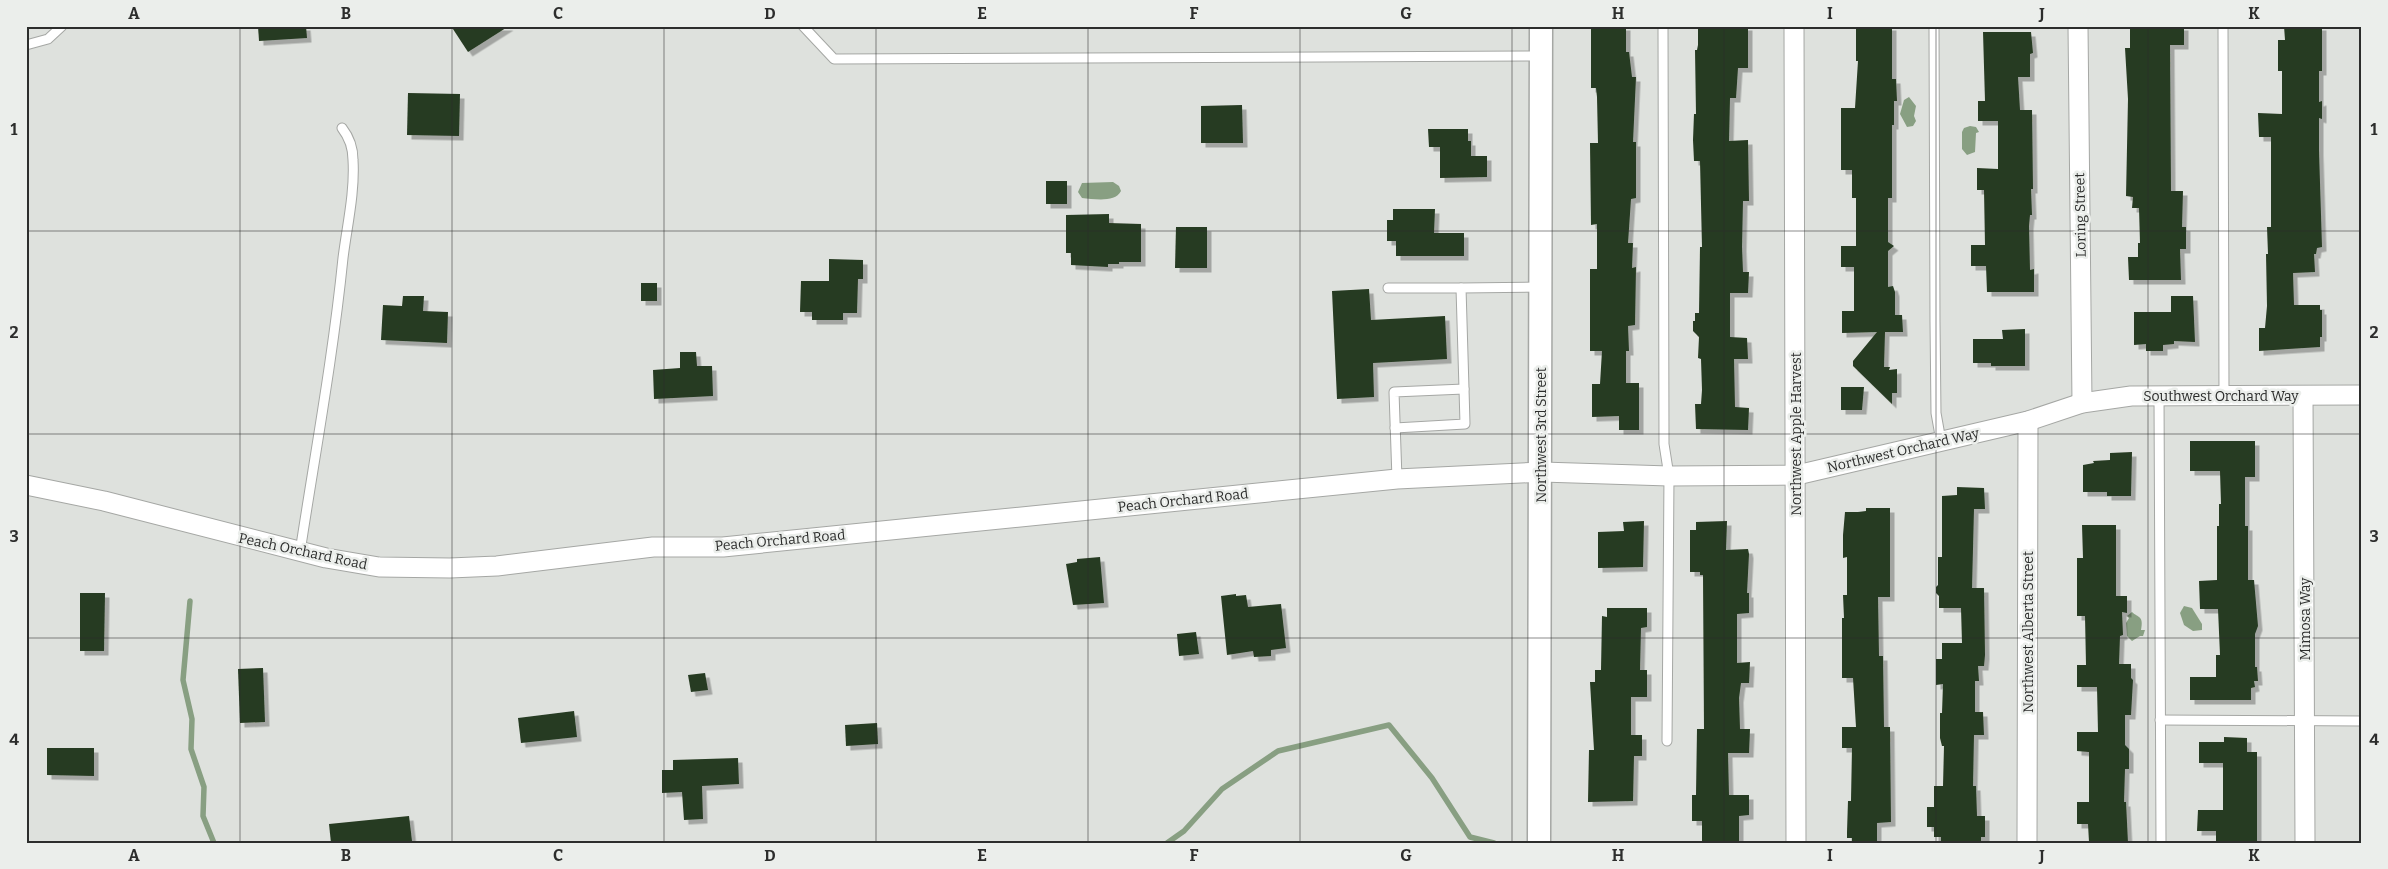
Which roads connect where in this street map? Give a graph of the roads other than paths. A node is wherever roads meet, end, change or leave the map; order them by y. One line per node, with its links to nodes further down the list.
1 (62, 26): 9 (lane)
2 (803, 26): 10 (lane)
3 (1541, 26): 10 (street, Northwest 3rd Street)
4 (1663, 26): 26 (lane)
5 (1794, 26): 25 (street, Northwest Apple Harvest)
6 (1934, 26): 23 (lane)
7 (2078, 26): 20 (street, Loring Street)
8 (2223, 26): 18 (lane)
9 (26, 45)
10 (1541, 56): 12 (street, Northwest 3rd Street)
11 (342, 128): 29 (lane)
12 (1542, 287): 14 (lane); 24 (street, Northwest 3rd Street)
13 (1388, 288): 14 (lane)
14 (1461, 288): 15 (lane)
15 (1464, 389): 22 (lane); 22 (lane)
16 (2362, 395): 19 (street, Southwest Orchard Way)
17 (2159, 396): 18 (street, Southwest Orchard Way); 20 (street, Southwest Orchard Way); 30 (lane)
18 (2224, 396): 19 (street, Southwest Orchard Way)
19 (2303, 396): 31 (street, Mimosa Way)
20 (2082, 403): 21 (street, Northwest Orchard Way)
21 (2028, 421): 23 (street, Northwest Orchard Way); 36 (street, Northwest Alberta Street)
22 (1395, 428): 27 (lane)
23 (1941, 441): 25 (street, Northwest Orchard Way)
24 (1542, 472): 26 (street, Northwest Orchard Way); 27 (street, Peach Orchard Road); 34 (street, Northwest 3rd Street)
25 (1796, 475): 26 (street, Northwest Orchard Way); 35 (street, Northwest Apple Harvest)
26 (1669, 476): 33 (lane)
27 (1397, 479): 29 (street, Peach Orchard Road)
28 (26, 485): 29 (street, Peach Orchard Road)
29 (300, 552)
30 (2160, 720): 31 (lane); 37 (lane)
31 (2305, 721): 32 (lane); 38 (street, Mimosa Way)
32 (2362, 721)
33 (1667, 741)
34 (1539, 843)
35 (1796, 843)
36 (2027, 843)
37 (2160, 843)
38 (2305, 843)

